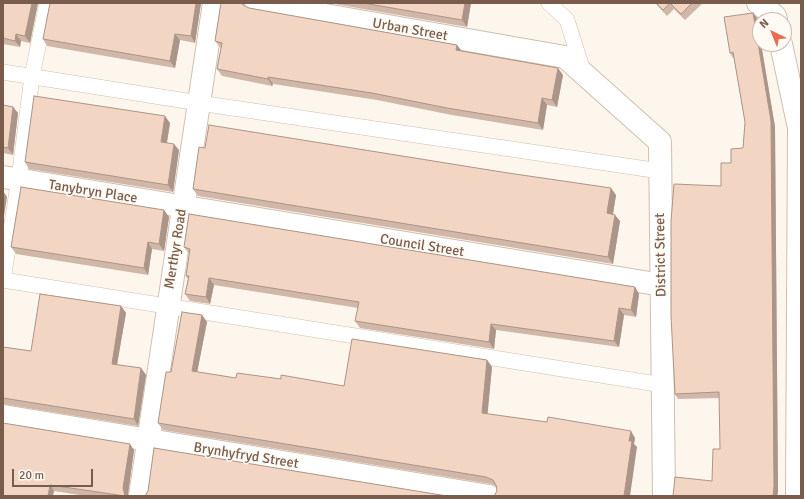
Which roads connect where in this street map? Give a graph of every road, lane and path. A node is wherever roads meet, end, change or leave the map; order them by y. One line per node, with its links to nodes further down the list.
1 (47, 3): 11 (lane)
2 (214, 3): 12 (street, Merthyr Road)
3 (256, 3): 8 (street, Urban Street)
4 (549, 3): 10 (lane)
5 (758, 3): 6 (street)
6 (770, 12)
7 (783, 52): 25 (street)
8 (565, 57): 10 (street, District Street)
9 (3, 72): 11 (lane)
10 (585, 75): 13 (street, District Street)
11 (32, 76): 12 (lane); 14 (lane)
12 (199, 103): 13 (lane); 15 (street, Merthyr Road)
13 (660, 171): 17 (street, District Street)
14 (11, 178): 15 (street, Tanybryn Place); 16 (lane)
15 (183, 206): 17 (street, Council Street); 18 (street, Merthyr Road)
16 (3, 280): 18 (lane)
17 (662, 285): 19 (street, District Street)
18 (168, 306): 19 (lane); 21 (street, Merthyr Road)
19 (663, 385): 24 (street, District Street)
20 (3, 416): 21 (street, Brynhyfryd Street)
21 (147, 440): 22 (street, Merthyr Road); 23 (street, Brynhyfryd Street)
22 (140, 496)
23 (489, 496)
24 (664, 496)
25 (797, 496)

